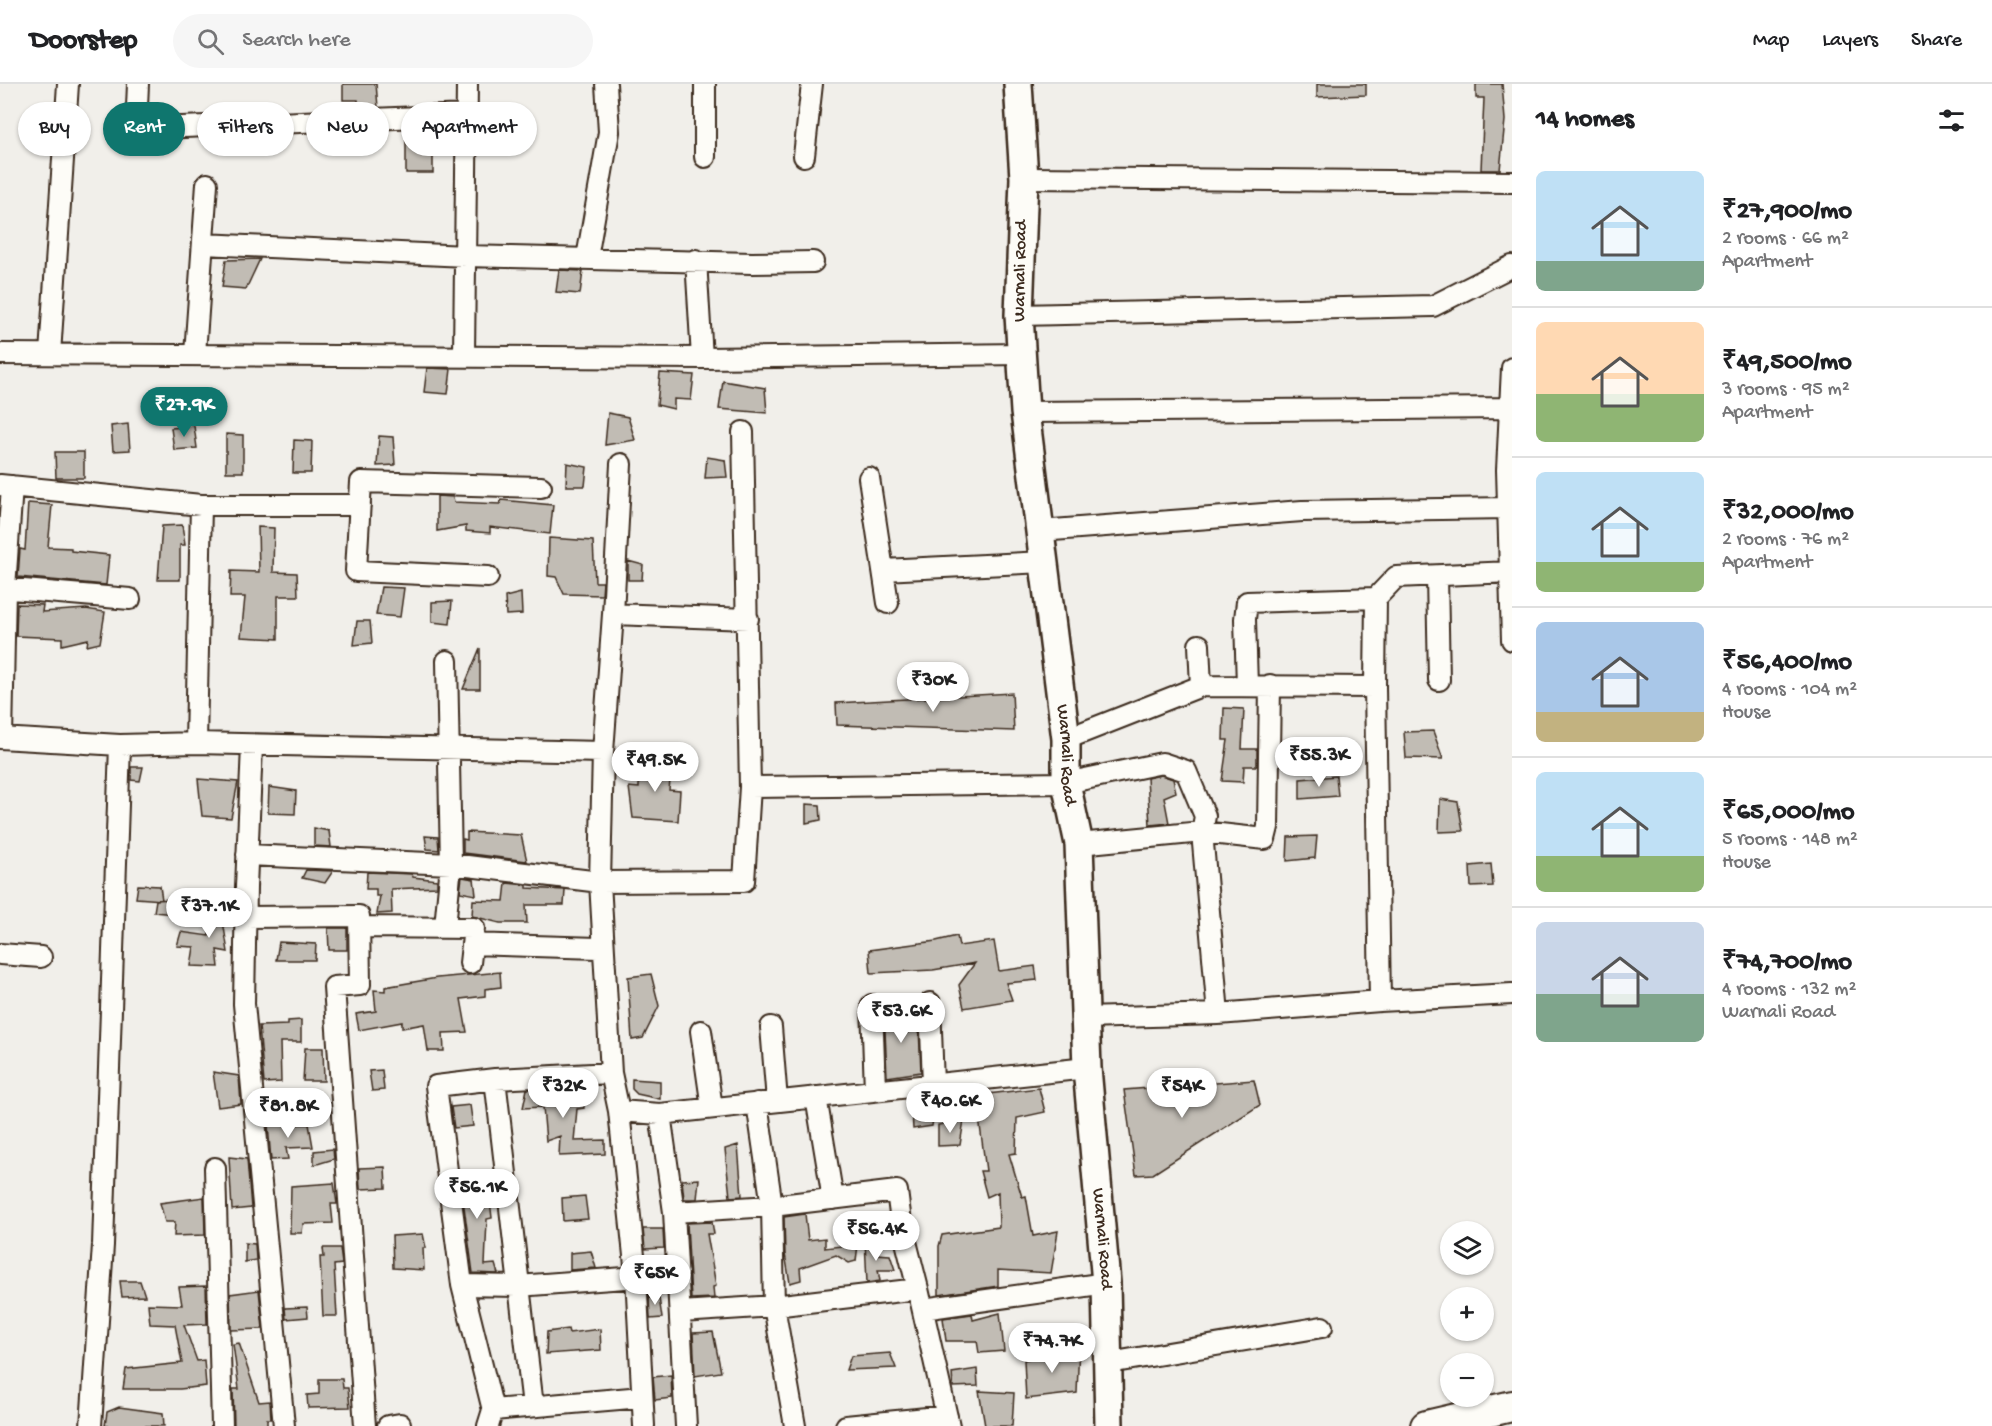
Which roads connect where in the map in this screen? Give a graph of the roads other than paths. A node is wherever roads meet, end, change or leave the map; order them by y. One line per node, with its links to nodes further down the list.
1 (68, 84): 24 (street)
2 (138, 84): 9 (street)
3 (467, 84): 8 (street)
4 (606, 84): 18 (street)
5 (705, 84): 12 (street)
6 (812, 84): 11 (street)
7 (1018, 84): 13 (main road, Warnali Road)
8 (467, 102)
9 (401, 118)
10 (466, 156): 17 (street)
11 (804, 156)
12 (705, 157)
13 (1024, 178): 14 (street); 22 (main road, Warnali Road)
14 (1512, 182)
15 (207, 184): 16 (street)
16 (203, 244): 17 (street); 25 (street)
17 (465, 256): 18 (street); 27 (street)
18 (587, 258): 19 (street)
19 (696, 260): 20 (street); 28 (street)
20 (813, 262)
21 (1512, 266): 22 (street)
22 (1019, 315): 26 (main road, Warnali Road)
23 (0, 354): 24 (street)
24 (50, 354): 25 (street)
25 (195, 354): 27 (street)
26 (1023, 354): 28 (street); 31 (main road, Warnali Road)
27 (464, 355): 28 (street)
28 (702, 358)
29 (1512, 368): 30 (street)
30 (1510, 408): 31 (street); 34 (street)
31 (1025, 412): 41 (main road, Warnali Road)
32 (743, 432): 52 (street)
33 (621, 464): 51 (street)
34 (1509, 470): 40 (street)
35 (869, 478): 43 (street)
36 (6, 486): 38 (street); 47 (street)
37 (541, 488): 39 (street)
38 (201, 505): 39 (street); 63 (street)
39 (360, 505): 46 (street)
40 (1510, 508): 41 (street); 44 (street)
41 (1040, 531): 42 (main road, Warnali Road)
42 (1044, 562): 43 (street); 62 (main road, Warnali Road)
43 (883, 570): 50 (street)
44 (1511, 572): 45 (street); 53 (street)
45 (1437, 576): 48 (street); 56 (street)
46 (488, 577)
47 (2, 588): 49 (street); 61 (street)
48 (1376, 597): 59 (street); 60 (street)
49 (130, 599)
50 (888, 603)
51 (614, 614): 52 (street); 67 (street)
52 (748, 619): 69 (street)
53 (1512, 640)
54 (1199, 645): 58 (street)
55 (447, 662): 66 (street)
56 (1438, 680)
57 (1270, 685): 59 (street); 60 (street); 70 (street)
58 (1201, 686): 59 (street); 62 (street)
59 (1247, 686)
60 (1376, 687): 82 (street)
61 (1, 738): 64 (street)
62 (1066, 739): 68 (main road, Warnali Road)
63 (196, 743): 64 (street); 65 (street)
64 (120, 745): 120 (street)
65 (252, 746): 66 (street); 72 (street)
66 (450, 750): 67 (street); 73 (street)
67 (603, 752): 74 (street)
68 (1066, 783): 69 (street); 70 (street); 71 (main road, Warnali Road)
69 (750, 787): 74 (street)
70 (1202, 832): 71 (street); 85 (street)
71 (1079, 844): 86 (main road, Warnali Road)
72 (247, 855): 73 (street); 75 (street)
73 (451, 864): 74 (street); 77 (street)
74 (600, 882): 90 (street)
75 (245, 917): 76 (street); 122 (street)
76 (360, 927): 77 (street); 123 (street)
77 (445, 927): 78 (street)
78 (598, 948)
79 (0, 954): 80 (street)
80 (41, 957)
81 (1512, 994): 82 (street)
82 (1380, 1001): 85 (street)
83 (930, 1003): 92 (street)
84 (873, 1005): 93 (street)
85 (1218, 1014): 86 (street)
86 (1085, 1017): 89 (main road, Warnali Road)
87 (771, 1027): 95 (street)
88 (701, 1031): 97 (street)
89 (1087, 1068): 92 (street); 106 (main road, Warnali Road)
90 (611, 1073): 91 (street); 98 (street)
91 (495, 1079): 107 (street); 108 (street)
92 (933, 1084): 93 (street)
93 (875, 1090): 94 (street)
94 (816, 1097): 95 (street); 101 (street)
95 (777, 1101): 96 (street)
96 (757, 1104): 97 (street); 102 (street)
97 (712, 1108): 99 (street)
98 (619, 1112): 99 (street); 105 (street)
99 (660, 1114): 103 (street)
100 (215, 1168): 121 (street)
101 (833, 1199): 102 (street); 109 (street)
102 (772, 1206): 103 (street); 110 (street)
103 (674, 1212): 104 (street)
104 (678, 1274): 105 (street); 112 (street)
105 (636, 1275): 108 (street); 115 (street)
106 (1106, 1283): 111 (street); 114 (main road, Warnali Road)
107 (462, 1285): 108 (street); 118 (street)
108 (518, 1286): 116 (street)
109 (918, 1288): 110 (street); 111 (street)
110 (774, 1306): 112 (street); 126 (street)
111 (923, 1309): 119 (street)
112 (681, 1312): 125 (street)
113 (1322, 1327): 114 (street)
114 (1109, 1363): 128 (main road, Warnali Road)
115 (642, 1397): 116 (street); 124 (street)
116 (534, 1406): 118 (street)
117 (1512, 1406): 129 (main road)
118 (490, 1418)
119 (948, 1421): 127 (street)
120 (91, 1426)
121 (222, 1426)
122 (284, 1426)
123 (365, 1426)
124 (644, 1426)
125 (686, 1426)
126 (795, 1426)
127 (846, 1426)
128 (1109, 1426)
129 (1426, 1426)

